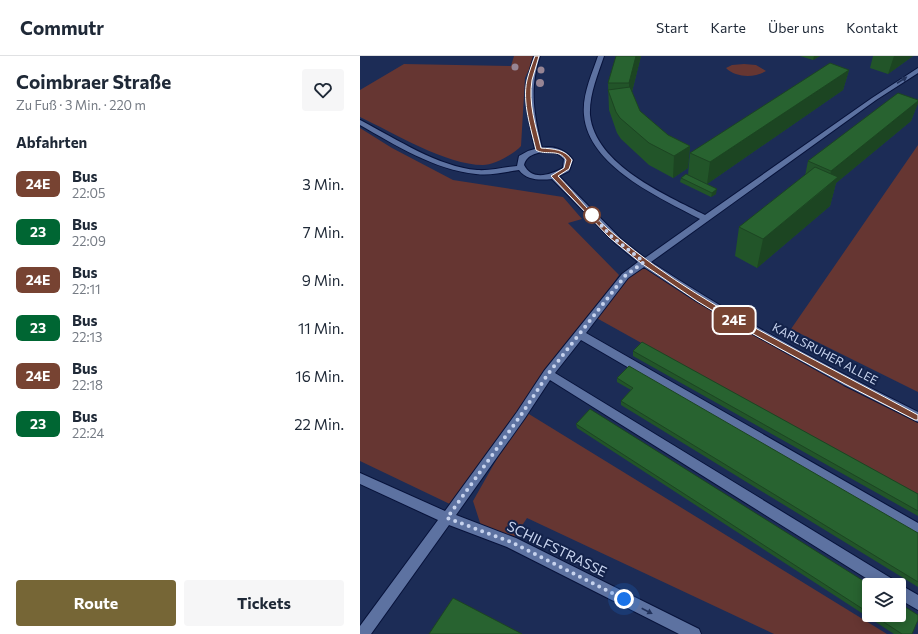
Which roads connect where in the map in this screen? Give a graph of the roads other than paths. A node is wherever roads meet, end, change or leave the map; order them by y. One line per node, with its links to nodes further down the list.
1 (537, 56): 7 (street)
2 (601, 56): 10 (street)
3 (918, 70): 4 (street, one-way to 3)
4 (886, 90): 5 (street); 10 (street)
5 (895, 94)
6 (360, 122): 8 (street)
7 (539, 150): 8 (street); 9 (street)
8 (519, 168): 9 (street)
9 (554, 176): 11 (street, KARLSRUHER ALLEE)
10 (706, 219): 11 (street)
11 (644, 262): 12 (street); 14 (street, KARLSRUHER ALLEE)
12 (579, 334): 13 (street); 17 (street)
13 (548, 374): 16 (street); 18 (street)
14 (918, 417)
15 (360, 478): 16 (street, SCHILFSTRASSE)
16 (447, 518): 21 (street); 22 (street, SCHILFSTRASSE, one-way to 22)
17 (918, 530)
18 (878, 578)
19 (906, 595): 20 (street)
20 (918, 603)
21 (363, 634)
22 (694, 634)

